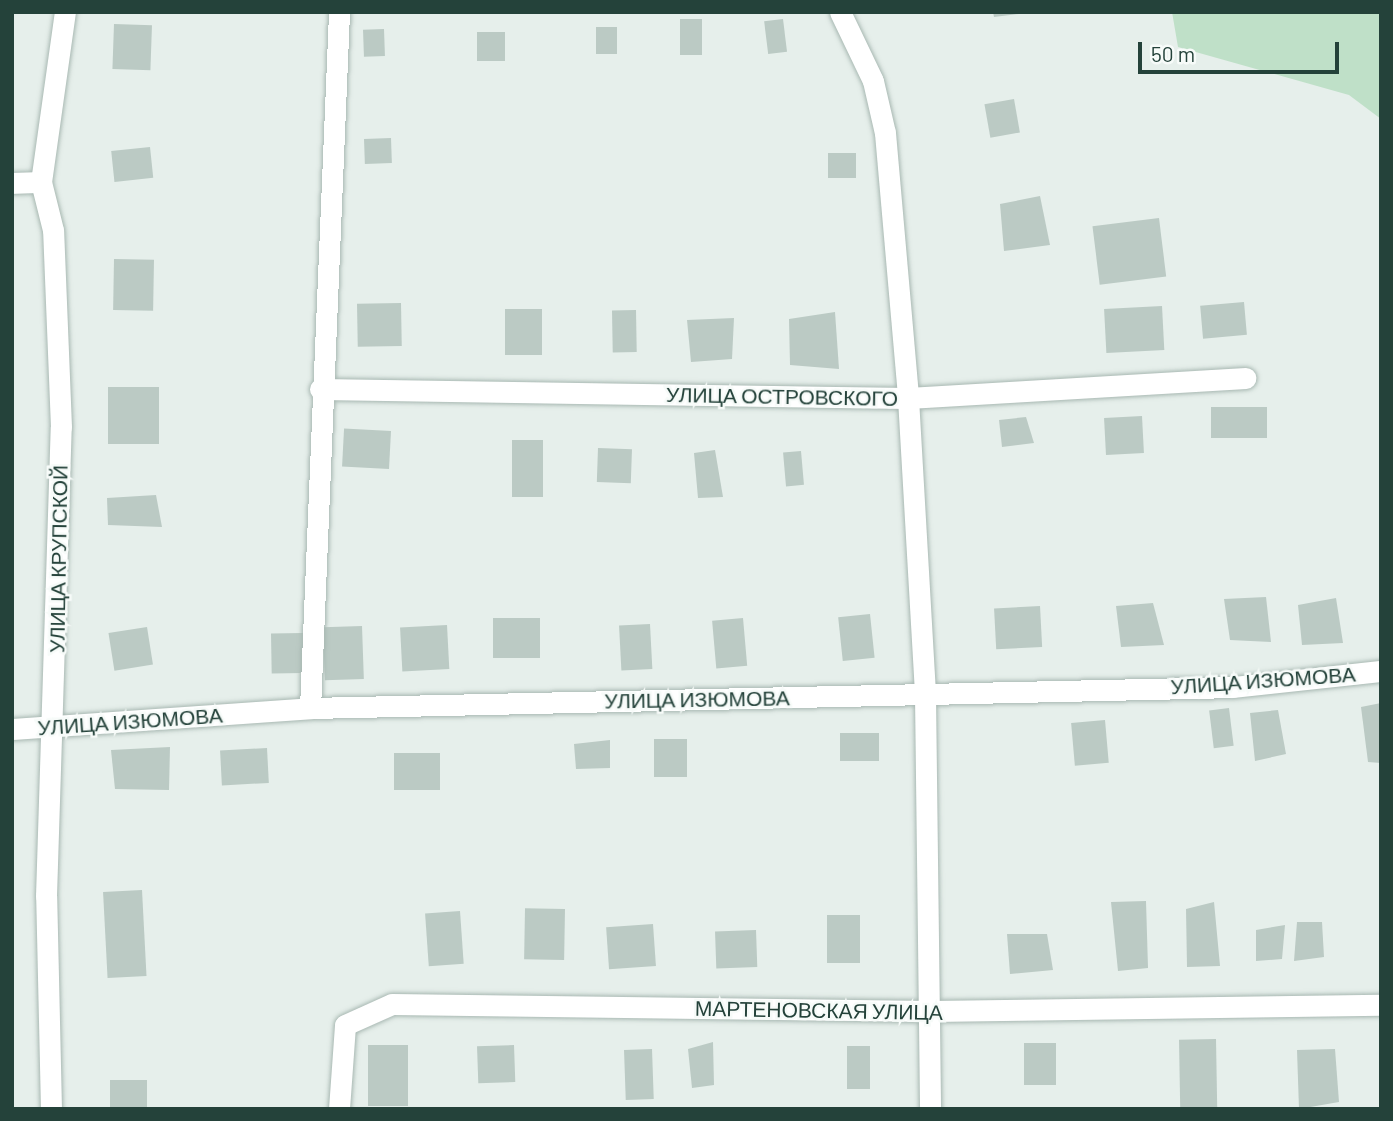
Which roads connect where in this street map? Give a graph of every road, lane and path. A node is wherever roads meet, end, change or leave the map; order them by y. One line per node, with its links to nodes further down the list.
1 (65, 12): 4 (street, УЛИЦА КРУПСКОЙ)
2 (339, 12): 7 (street)
3 (841, 12): 8 (street)
4 (41, 182): 5 (street); 12 (street, УЛИЦА КРУПСКОЙ)
5 (12, 183)
6 (1245, 377): 8 (street, УЛИЦА ОСТРОВСКОГО)
7 (320, 389): 8 (street, УЛИЦА ОСТРОВСКОГО); 11 (street)
8 (908, 398): 10 (street)
9 (1381, 671): 10 (street, УЛИЦА ИЗЮМОВА)
10 (925, 695): 11 (street, УЛИЦА ИЗЮМОВА); 15 (street)
11 (310, 708): 12 (street, УЛИЦА ИЗЮМОВА)
12 (54, 728): 13 (street, УЛИЦА ИЗЮМОВА); 16 (street, УЛИЦА КРУПСКОЙ)
13 (12, 729)
14 (1381, 1005): 15 (street, МАРТЕНОВСКАЯ УЛИЦА)
15 (932, 1012): 17 (street, МАРТЕНОВСКАЯ УЛИЦА); 18 (street)
16 (51, 1109)
17 (339, 1109)
18 (930, 1109)

